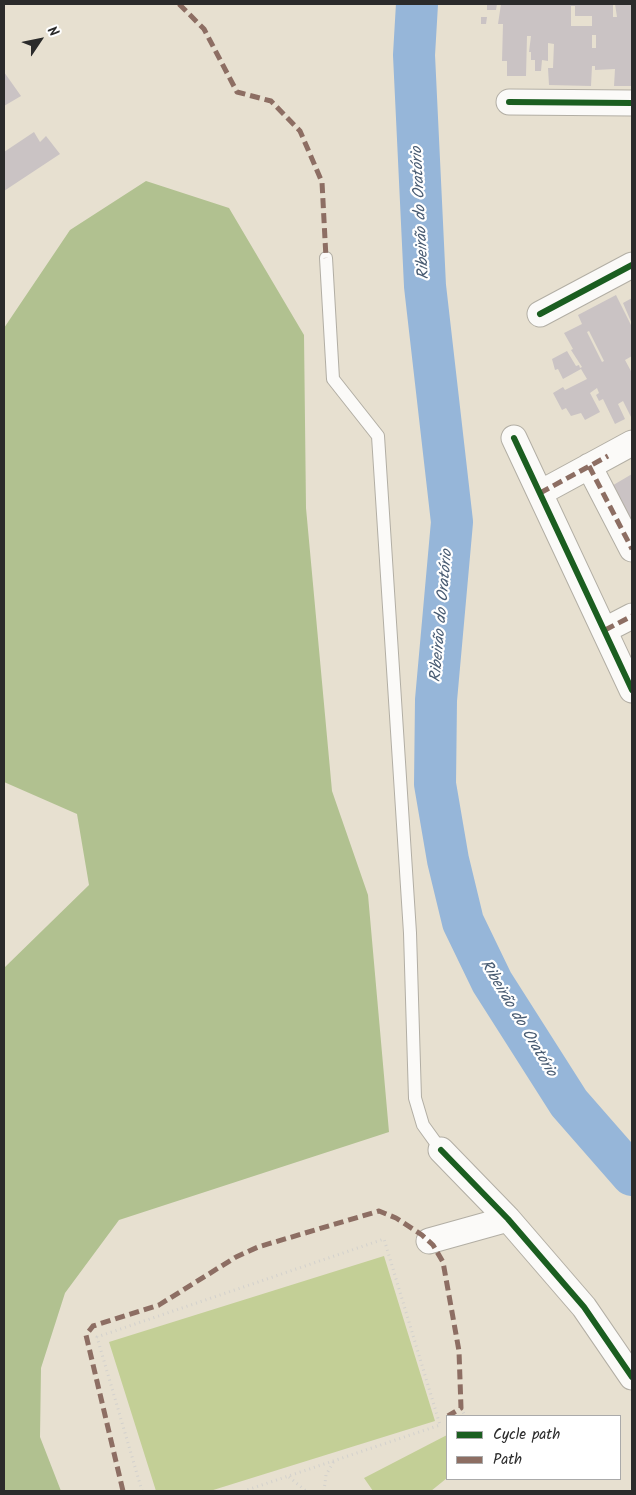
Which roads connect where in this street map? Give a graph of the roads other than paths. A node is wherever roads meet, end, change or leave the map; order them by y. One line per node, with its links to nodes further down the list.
1 (509, 102): 2 (street)
2 (632, 103)
3 (326, 258): 14 (lane)
4 (632, 265): 5 (street)
5 (540, 314)
6 (514, 438): 9 (street)
7 (632, 443): 8 (street)
8 (598, 461): 9 (street); 10 (street)
9 (540, 493): 12 (street)
10 (632, 549)
11 (632, 616): 12 (street)
12 (605, 630): 13 (street)
13 (632, 690)
14 (441, 1150): 15 (street)
15 (508, 1219): 16 (street); 17 (street)
16 (429, 1241)
17 (632, 1377)

